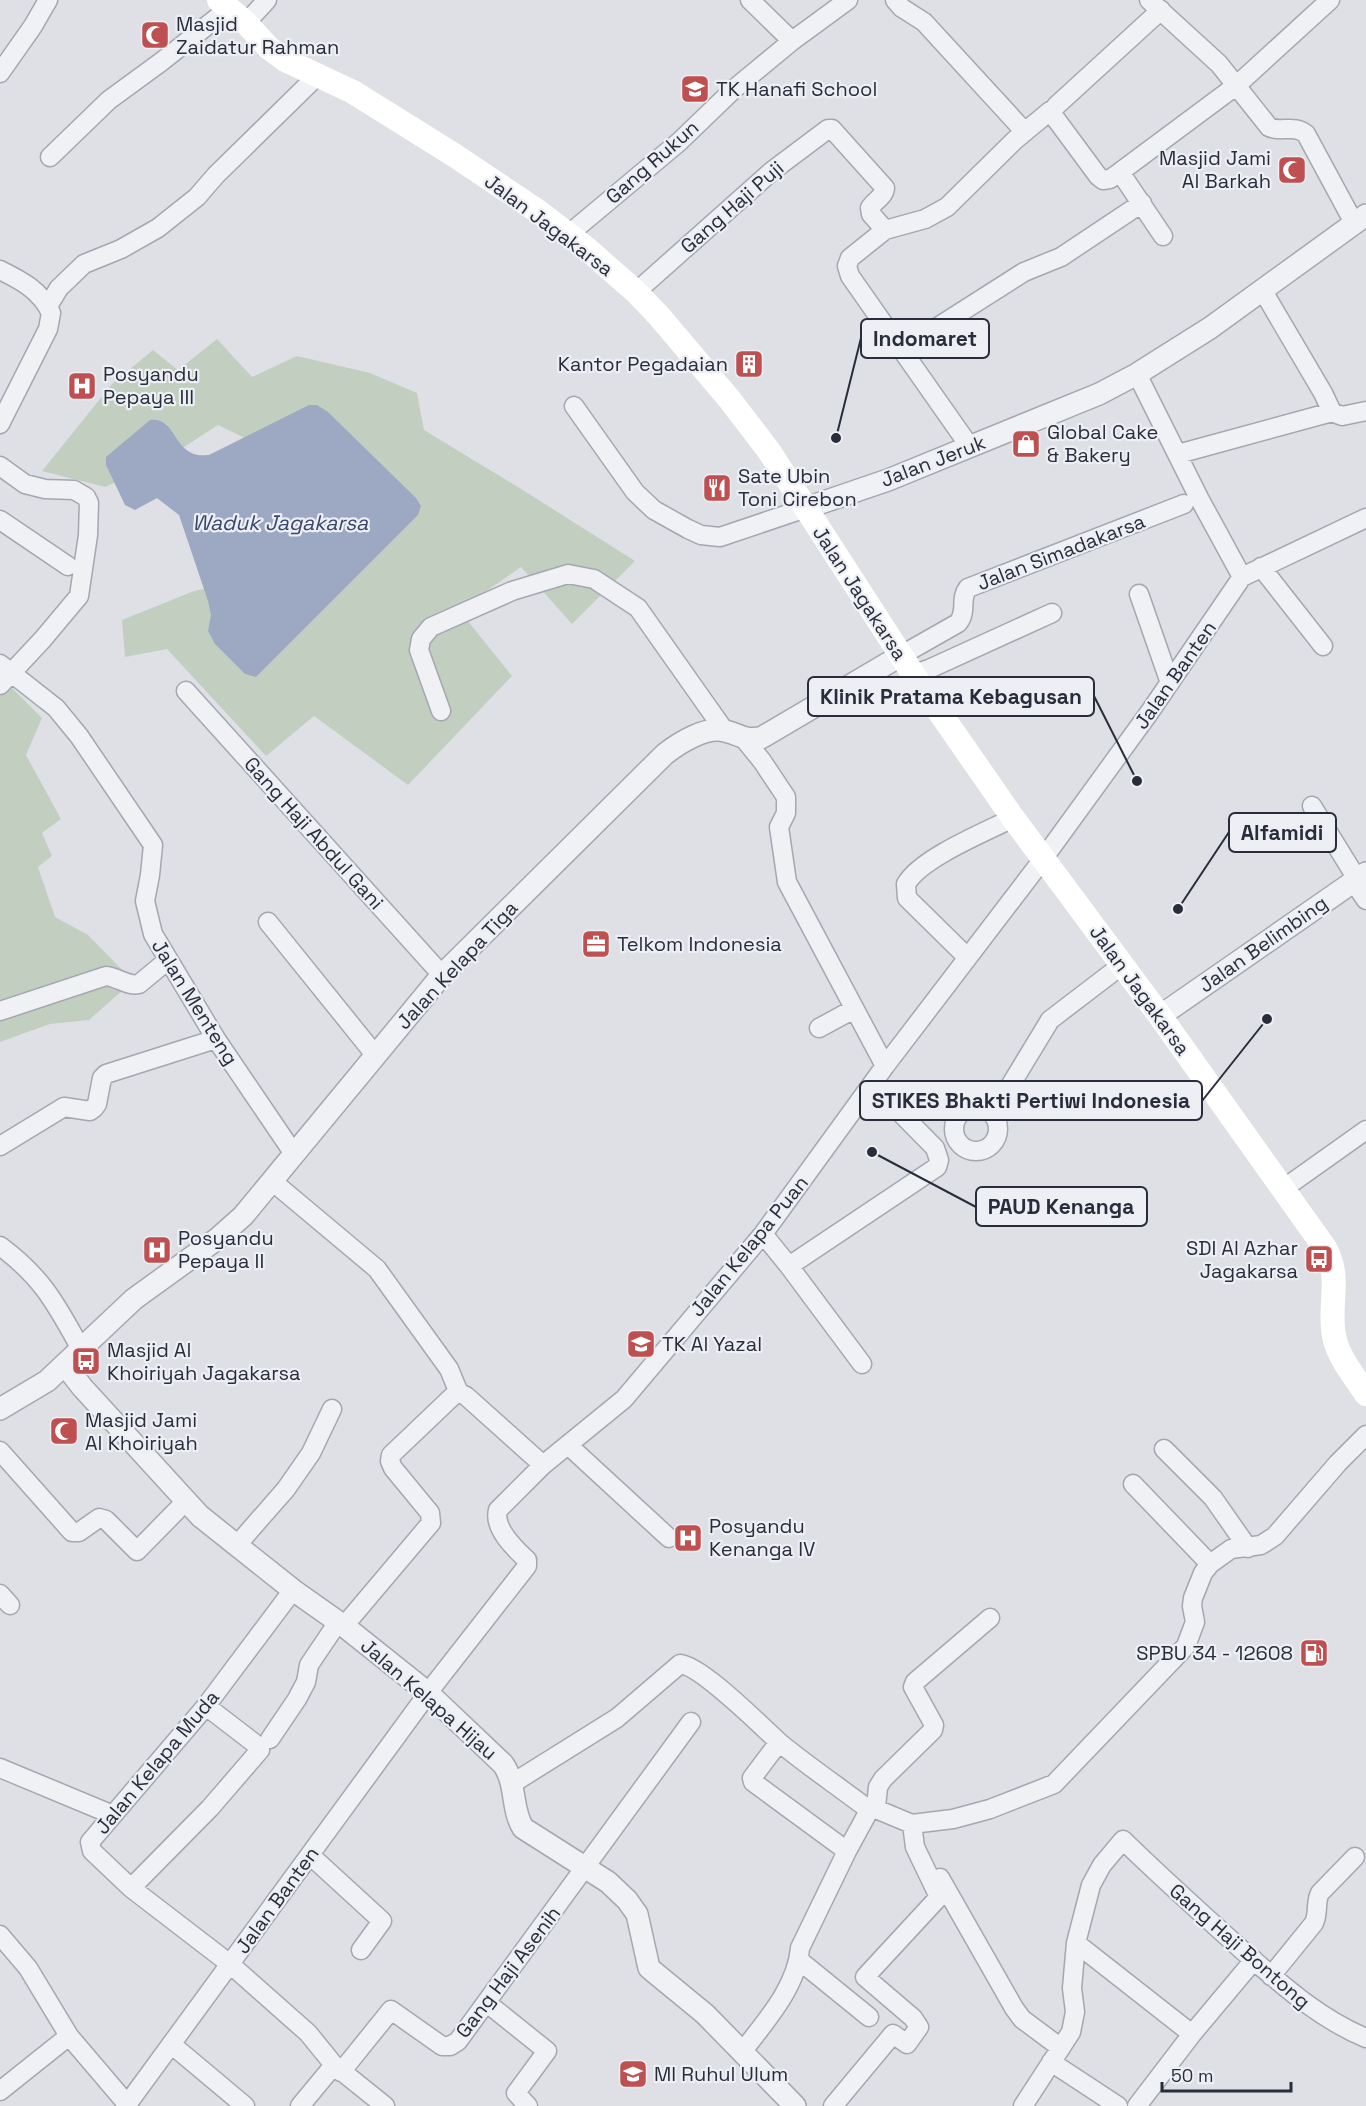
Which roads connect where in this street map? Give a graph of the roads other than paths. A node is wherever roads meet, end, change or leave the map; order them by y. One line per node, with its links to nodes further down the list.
1 (48, 0): 10 (street)
2 (267, 0): 8 (street)
3 (750, 0): 9 (street)
4 (848, 0): 9 (street, Gang Rukun)
5 (895, 0): 14 (street)
6 (1330, 0): 12 (street)
7 (1155, 5): 12 (street); 13 (street)
8 (231, 11): 11 (main road, Jalan Jagakarsa); 15 (street)
9 (792, 41): 20 (street, Gang Rukun)
10 (0, 73)
11 (318, 75): 20 (main road, Jalan Jagakarsa); 25 (street)
12 (1237, 85): 16 (street); 18 (street)
13 (1056, 106)
14 (1025, 132): 16 (street); 19 (street)
15 (50, 157)
16 (1120, 172): 17 (street)
17 (1142, 203): 21 (street); 26 (street)
18 (1360, 219): 23 (street, Jalan Jeruk)
19 (885, 230): 24 (street, Gang Haji Puji); 26 (street)
20 (568, 234): 24 (main road, Jalan Jagakarsa)
21 (1163, 236)
22 (0, 270): 25 (street)
23 (1263, 291): 27 (street, Jalan Jeruk); 30 (street)
24 (636, 292): 36 (main road, Jalan Jagakarsa)
25 (48, 306): 31 (street)
26 (903, 349): 32 (street)
27 (1137, 374): 32 (street, Jalan Jeruk); 33 (street)
28 (574, 406): 36 (street, Jalan Jeruk)
29 (1366, 411): 30 (street)
30 (1332, 412): 33 (street)
31 (0, 424)
32 (970, 447): 36 (street, Jalan Jeruk)
33 (1178, 454): 41 (street)
34 (0, 466): 46 (street)
35 (1184, 504): 45 (street, Jalan Simadakarsa)
36 (806, 508): 45 (main road, Jalan Jagakarsa)
37 (1366, 518): 40 (street)
38 (0, 520): 39 (street)
39 (68, 566)
40 (1261, 567): 41 (street); 44 (street)
41 (1242, 577): 47 (street, Jalan Banten)
42 (1139, 594): 47 (street)
43 (1052, 613): 45 (street)
44 (1323, 646)
45 (906, 665): 51 (street); 53 (main road, Jalan Jagakarsa)
46 (4, 674): 59 (street, Jalan Menteng)
47 (1170, 683): 54 (street, Jalan Banten)
48 (186, 691): 61 (street, Gang Haji Abdul Gani)
49 (441, 711): 50 (street)
50 (724, 730): 51 (street); 61 (street, Jalan Kelapa Tiga)
51 (746, 740): 62 (street)
52 (1312, 806): 55 (street)
53 (1013, 818): 54 (main road, Jalan Jagakarsa); 58 (street)
54 (1043, 859): 58 (street, Jalan Kelapa Puan); 60 (main road, Jalan Jagakarsa)
55 (1359, 877): 56 (street); 64 (street, Jalan Belimbing)
56 (1366, 900)
57 (268, 922): 67 (street)
58 (967, 957): 68 (street, Jalan Kelapa Puan)
59 (168, 960): 63 (street); 66 (street, Jalan Menteng)
60 (1122, 965): 64 (main road, Jalan Jagakarsa); 70 (street)
61 (442, 975): 67 (street, Jalan Kelapa Tiga)
62 (854, 1008): 65 (street); 68 (street)
63 (0, 1011)
64 (1160, 1016): 75 (main road, Jalan Jagakarsa)
65 (819, 1028)
66 (216, 1039): 72 (street); 73 (street, Jalan Menteng)
67 (376, 1056): 73 (street, Jalan Kelapa Tiga)
68 (885, 1066): 69 (street, Jalan Kelapa Puan)
69 (872, 1084): 76 (street, Jalan Kelapa Puan); 78 (street)
70 (993, 1114)
71 (1366, 1130): 75 (street)
72 (0, 1146)
73 (294, 1154): 74 (street, Jalan Kelapa Tiga)
74 (272, 1181): 79 (street, Jalan Kelapa Tiga); 82 (street)
75 (1283, 1189): 83 (main road, Jalan Jagakarsa)
76 (763, 1233): 78 (street); 87 (street, Jalan Kelapa Puan)
77 (0, 1246): 79 (street)
78 (789, 1266): 80 (street)
79 (81, 1349): 81 (street, Jalan Kelapa Tiga)
80 (862, 1364)
81 (65, 1365): 84 (street, Jalan Kelapa Tiga); 92 (street, Jalan Kelapa Hijau)
82 (459, 1393): 90 (street); 99 (street)
83 (1366, 1394)
84 (0, 1408)
85 (332, 1409): 94 (street)
86 (1366, 1435): 95 (street)
87 (568, 1446): 90 (street, Jalan Kelapa Puan); 93 (street)
88 (1164, 1449): 95 (street)
89 (0, 1451): 92 (street)
90 (543, 1465): 100 (street, Jalan Kelapa Puan)
91 (1133, 1484): 96 (street)
92 (186, 1501): 94 (street, Jalan Kelapa Hijau)
93 (669, 1538)
94 (237, 1545): 97 (street, Jalan Kelapa Hijau)
95 (1248, 1548): 96 (street)
96 (1210, 1564): 109 (street)
97 (293, 1590): 99 (street, Jalan Kelapa Hijau); 101 (street, Jalan Kelapa Muda)
98 (990, 1618): 107 (street)
99 (341, 1624): 100 (street, Jalan Kelapa Hijau); 103 (street)
100 (428, 1693): 106 (street, Jalan Kelapa Hijau); 111 (street, Jalan Banten)
101 (206, 1706): 108 (street, Jalan Kelapa Muda); 114 (street)
102 (691, 1722): 113 (street, Gang Haji Asenih)
103 (270, 1739)
104 (779, 1742): 106 (street); 107 (street); 110 (street)
105 (0, 1768): 108 (street)
106 (513, 1783): 113 (street, Jalan Kelapa Hijau)
107 (872, 1808): 109 (street); 110 (street)
108 (113, 1815): 114 (street, Jalan Kelapa Muda)
109 (912, 1824): 129 (street); 138 (street)
110 (847, 1851): 119 (street)
111 (310, 1855): 117 (street); 120 (street, Jalan Banten)
112 (1355, 1857): 121 (street)
113 (585, 1869): 122 (street, Gang Haji Asenih); 128 (street, Jalan Kelapa Hijau)
114 (131, 1888): 120 (street, Jalan Kelapa Muda)
115 (0, 1935): 125 (street)
116 (1076, 1944): 118 (street, Gang Haji Bontong); 124 (street); 129 (street)
117 (361, 1950)
118 (1254, 1960): 121 (street, Gang Haji Bontong); 124 (street)
119 (800, 1961): 123 (street); 128 (street)
120 (230, 1964): 127 (street, Jalan Banten); 130 (street, Jalan Kelapa Muda)
121 (1271, 1976): 126 (street, Gang Haji Bontong)
122 (486, 2003): 130 (street, Gang Haji Asenih); 136 (street)
123 (869, 2017)
124 (1192, 2034): 141 (street)
125 (69, 2036): 131 (street); 132 (street)
126 (1366, 2038)
127 (171, 2044): 132 (street, Jalan Banten); 133 (street)
128 (742, 2052): 137 (street, Jalan Kelapa Hijau)
129 (1056, 2055): 139 (street); 140 (street)
130 (338, 2068): 134 (street); 135 (street, Jalan Kelapa Muda)
131 (0, 2091)
132 (126, 2105)
133 (245, 2106)
134 (300, 2106)
135 (385, 2106)
136 (528, 2106)
137 (795, 2106)
138 (833, 2106)
139 (1023, 2106)
140 (1118, 2106)
141 (1137, 2106)

